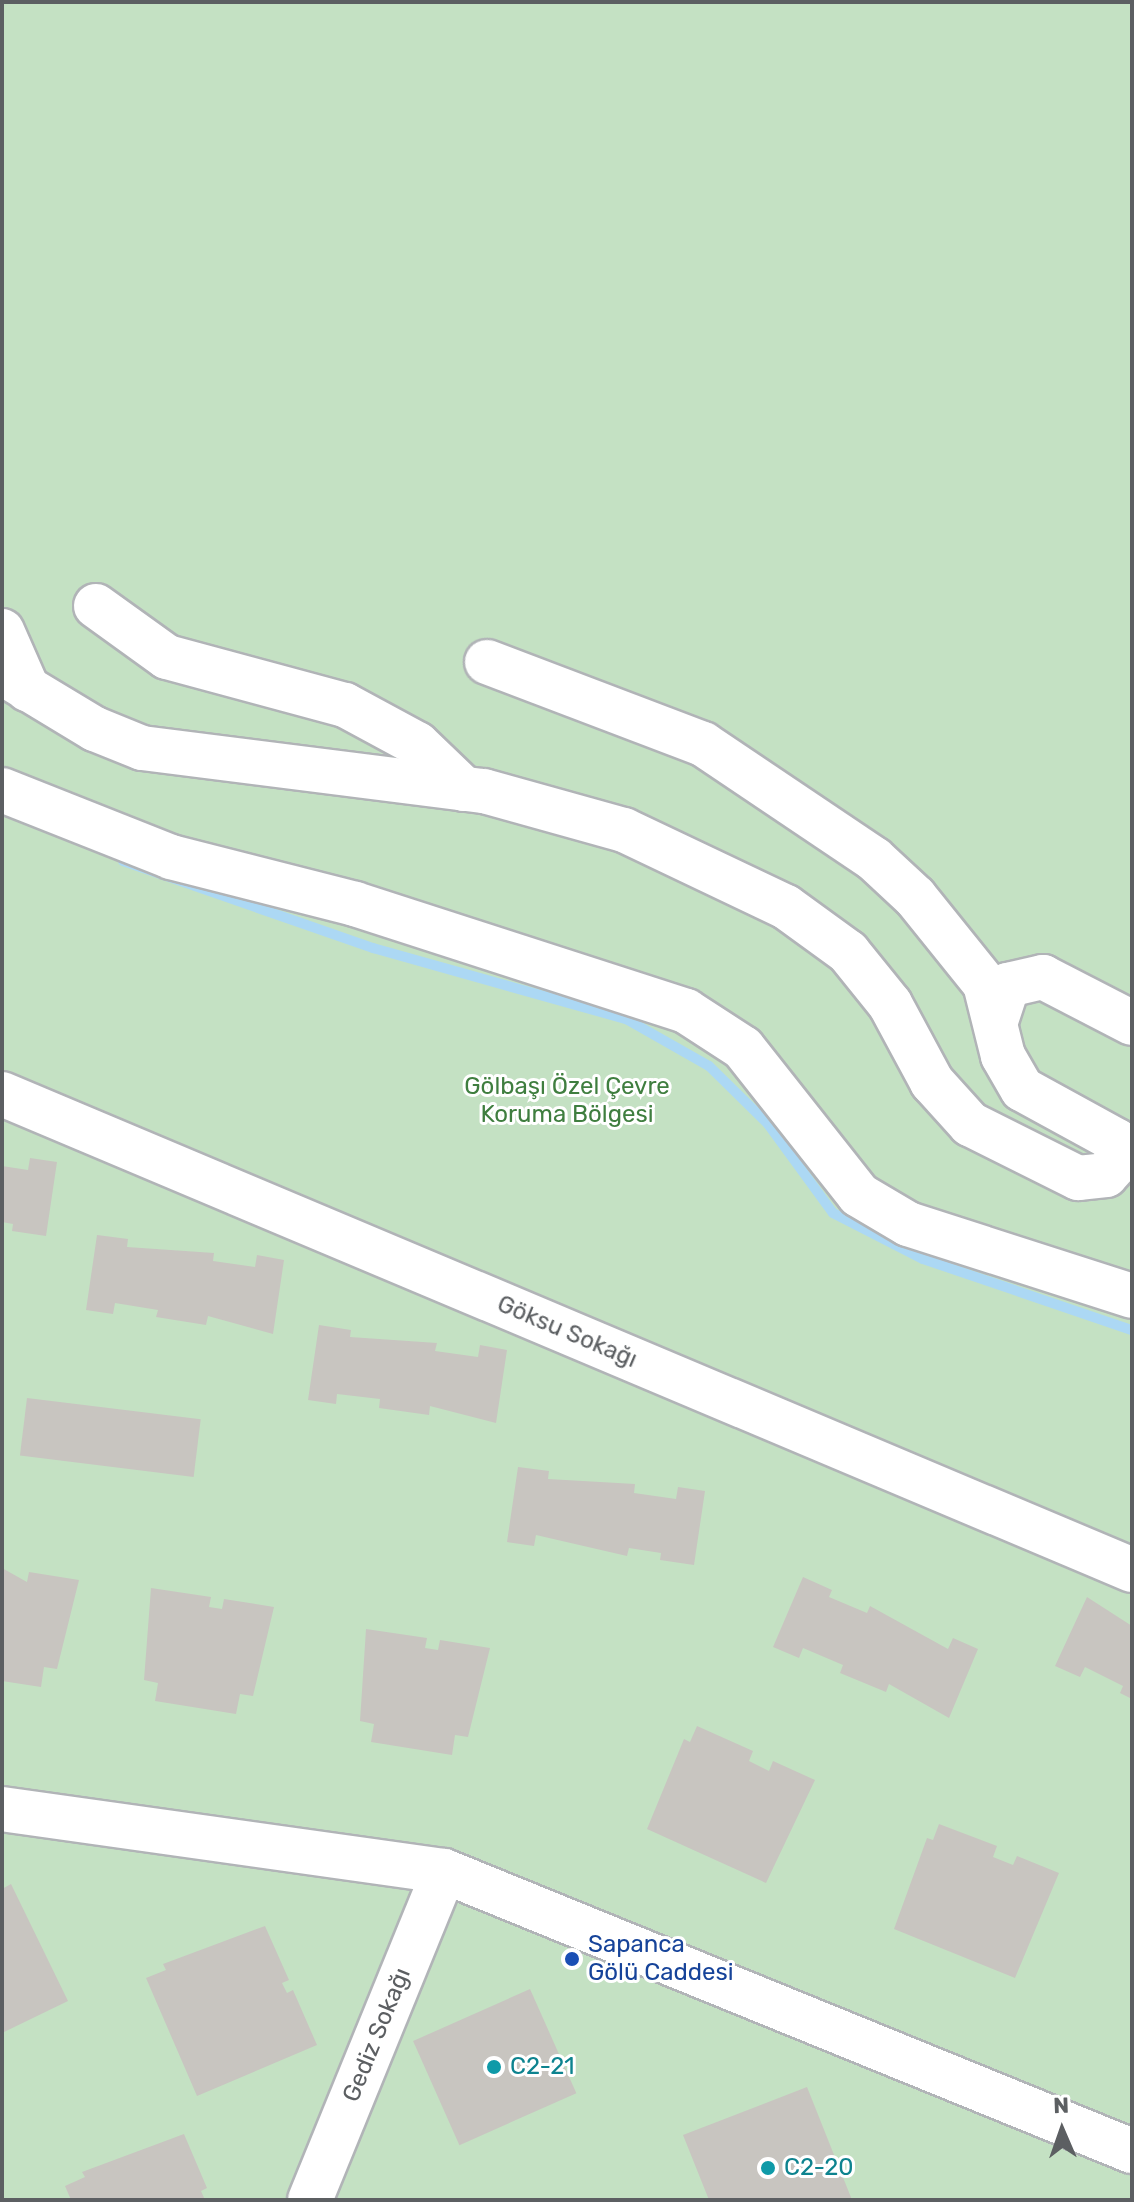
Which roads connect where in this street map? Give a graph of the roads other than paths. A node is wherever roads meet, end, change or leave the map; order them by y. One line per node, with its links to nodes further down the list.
1 (96, 606): 5 (street)
2 (2, 631): 4 (street)
3 (487, 662): 7 (street)
4 (15, 681): 5 (street)
5 (464, 789): 10 (street)
6 (2, 790): 11 (street)
7 (996, 1021): 8 (street); 10 (street)
8 (1132, 1023)
9 (2, 1094): 12 (street, Göksu Sokağı)
10 (1124, 1168)
11 (1132, 1296)
12 (1132, 1570)
13 (2, 1809): 14 (street)
14 (444, 1871): 15 (street); 16 (street, Gediz Sokağı)
15 (1132, 2151)
16 (310, 2200)

